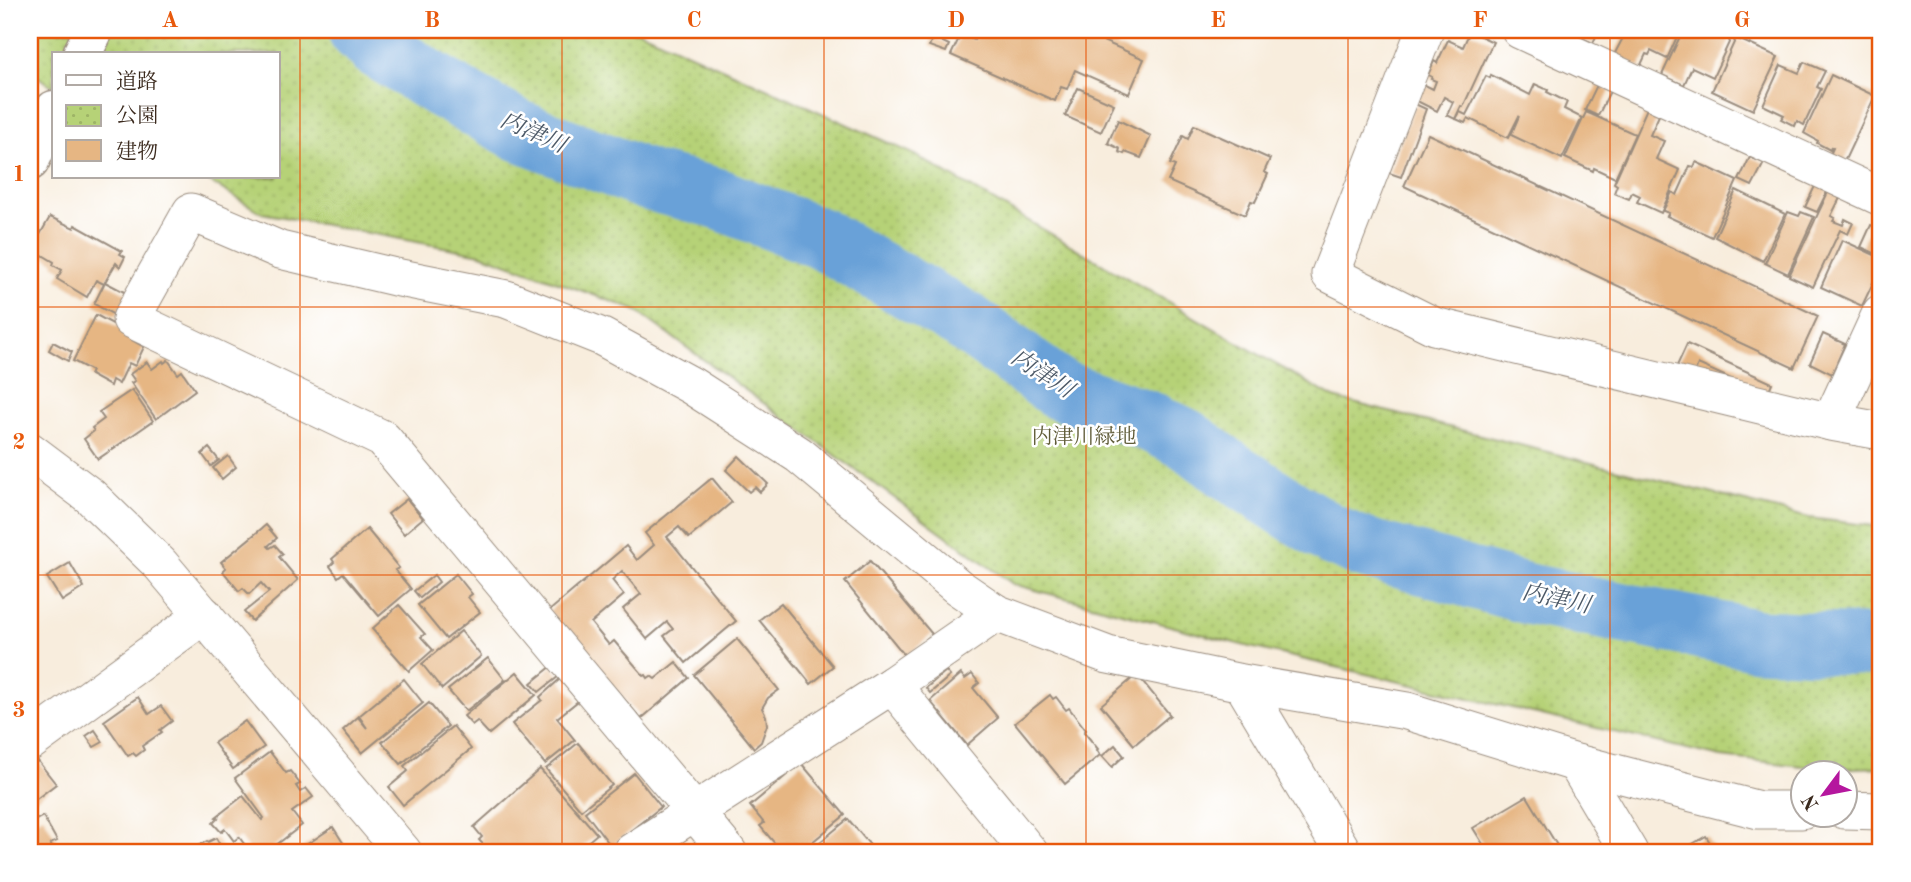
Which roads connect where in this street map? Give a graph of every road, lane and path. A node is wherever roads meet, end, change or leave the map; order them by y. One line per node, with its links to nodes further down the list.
1 (94, 30): 4 (street)
2 (1425, 30): 9 (street)
3 (1520, 30): 7 (street)
4 (83, 52)
5 (52, 114): 6 (street)
6 (30, 161)
7 (1881, 197)
8 (1881, 313): 9 (street)
9 (1831, 422): 10 (street)
10 (1881, 431)
11 (30, 451): 13 (street)
12 (996, 613): 14 (street); 15 (street); 19 (street)
13 (204, 614): 16 (street); 20 (street)
14 (1242, 683): 17 (street); 24 (street)
15 (892, 685): 19 (street); 23 (street)
16 (30, 742)
17 (1576, 763): 18 (street); 25 (street)
18 (1788, 810)
19 (694, 811): 21 (street); 22 (street)
20 (403, 852)
21 (632, 852)
22 (728, 852)
23 (1029, 852)
24 (1343, 852)
25 (1629, 852)

